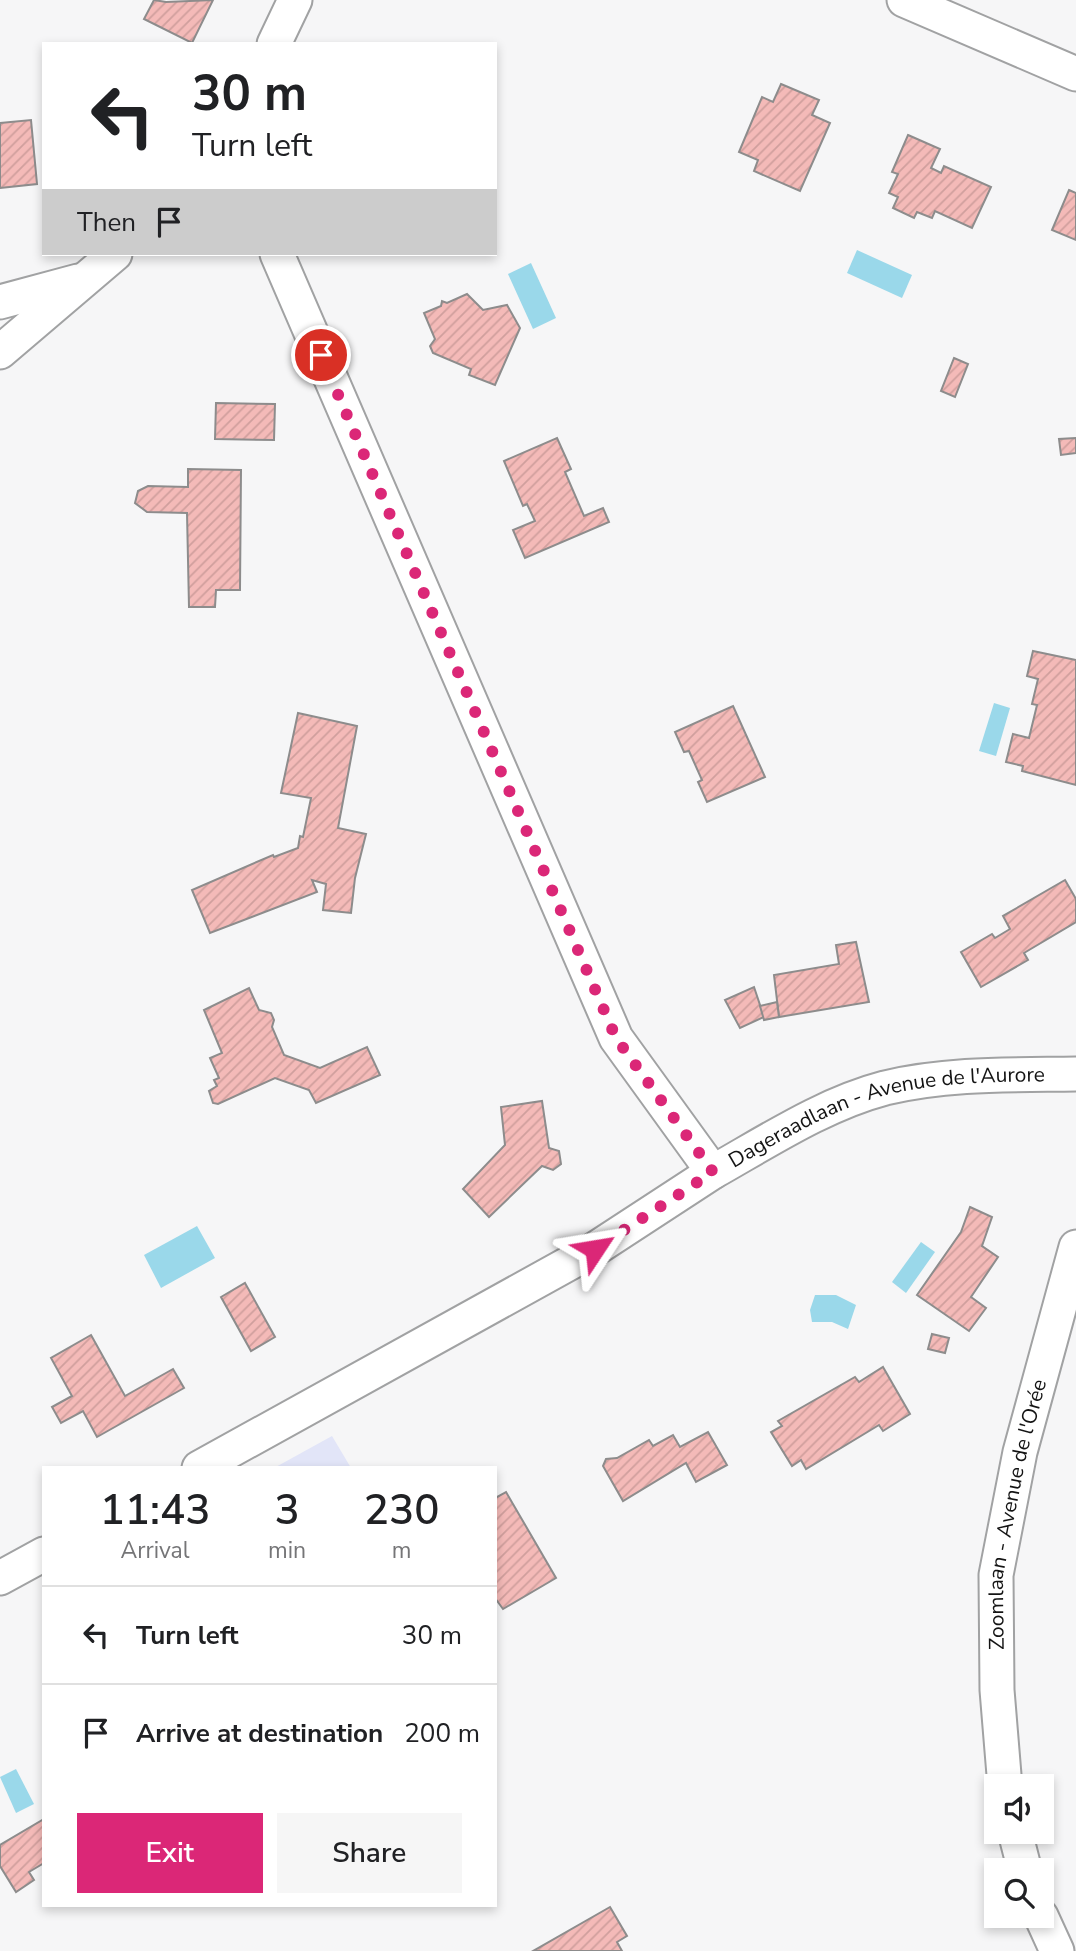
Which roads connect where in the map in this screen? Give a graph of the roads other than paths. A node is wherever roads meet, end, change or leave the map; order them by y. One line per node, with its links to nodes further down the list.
1 (295, 0): 3 (street)
2 (904, 0): 4 (street)
3 (276, 42)
4 (1076, 74)
5 (113, 256): 7 (street)
6 (278, 256): 11 (street, Dageraadlaan - Avenue de l'Aurore)
7 (90, 277): 8 (street); 9 (street)
8 (0, 302)
9 (0, 352)
10 (1076, 1074): 11 (street, Dageraadlaan - Avenue de l'Aurore)
11 (713, 1172): 13 (street)
12 (1076, 1247): 16 (street, Zoomlaan - Avenue de l'Orée)
13 (203, 1466)
14 (42, 1555): 15 (street)
15 (0, 1578)
16 (1004, 1774)
17 (1046, 1928): 18 (street)
18 (1057, 1951)

